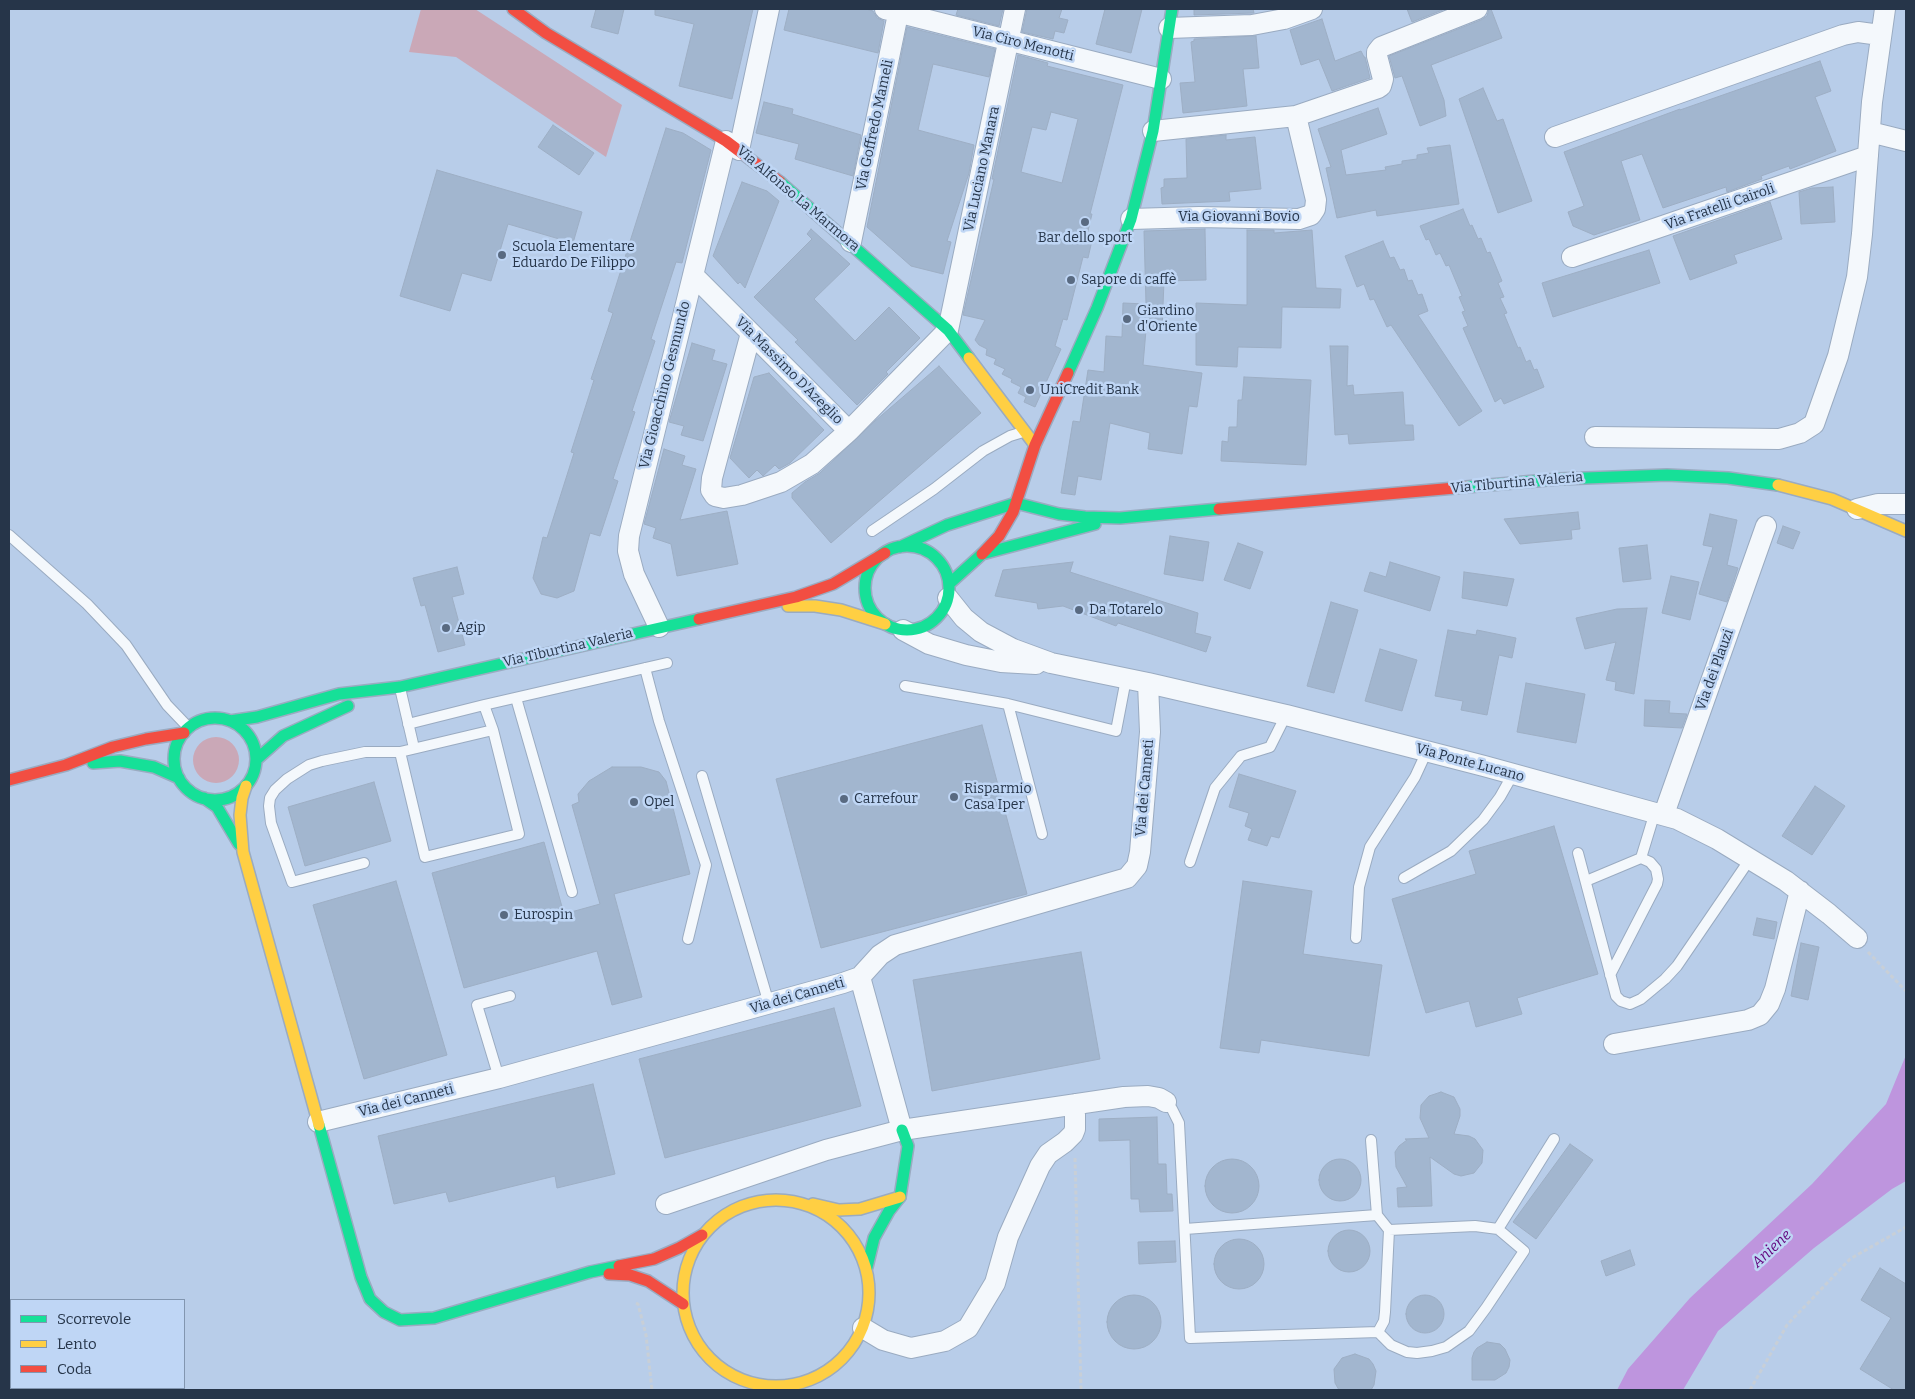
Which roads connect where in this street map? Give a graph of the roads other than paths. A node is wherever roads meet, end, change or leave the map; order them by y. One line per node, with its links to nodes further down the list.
1 (513, 9): 17 (main road, Via Alfonso La Marmora)
2 (769, 9): 17 (street, Via Gioacchino Gesmundo)
3 (1016, 9): 10 (street, Via Luciano Manara)
4 (1312, 9): 8 (street)
5 (1477, 9): 12 (street)
6 (1885, 9): 9 (street)
7 (894, 10): 10 (street, Via Ciro Menotti); 20 (street, Via Goffredo Mameli)
8 (1171, 18): 11 (main road)
9 (1880, 35): 14 (street); 15 (street)
10 (1009, 40): 11 (street, Via Ciro Menotti); 23 (street, Via Luciano Manara)
11 (1161, 79): 13 (main road)
12 (1296, 116): 13 (street); 19 (street, Via Giovanni Bovio)
13 (1153, 131): 19 (main road)
14 (1870, 132): 16 (street); 18 (street)
15 (1555, 137)
16 (1906, 142)
17 (733, 145): 20 (main road, Via Alfonso La Marmora); 22 (street, Via Gioacchino Gesmundo)
18 (1868, 156): 21 (street, Via Fratelli Cairoli); 27 (street)
19 (1130, 218): 28 (main road)
20 (851, 242): 23 (main road, Via Alfonso La Marmora)
21 (1572, 257)
22 (693, 275): 24 (street, Via Massimo D'Azeglio); 42 (street, Via Gioacchino Gesmundo)
23 (948, 330): 25 (street, Via Massimo D'Azeglio); 26 (main road, Via Alfonso La Marmora)
24 (751, 333): 25 (street, Via Massimo D'Azeglio); 25 (street)
25 (849, 431)
26 (1024, 432): 28 (main road, Via Alfonso La Marmora); 34 (lane)
27 (1594, 438)
28 (1035, 445): 29 (main road)
29 (1016, 503): 32 (main road, Via Tiburtina Valeria); 37 (main road, Via Tiburtina Valeria); 39 (main road)
30 (1906, 504): 31 (street)
31 (1857, 508): 32 (main road, Via Tiburtina Valeria); 35 (main road, Via Tiburtina Valeria)
32 (1120, 518): 39 (main road, Via Tiburtina Valeria)
33 (1766, 526): 71 (street, Via dei Plauzi)
34 (872, 531)
35 (1906, 531)
36 (9, 535): 59 (lane)
37 (900, 547): 38 (main road, Via Tiburtina Valeria); 40 (main road, Via Tiburtina Valeria)
38 (885, 553): 41 (main road, Via Tiburtina Valeria); 43 (main road, Via Tiburtina Valeria)
39 (982, 554): 40 (main road, Via Tiburtina Valeria)
40 (948, 591): 43 (main road, Via Tiburtina Valeria); 45 (street, Via Ponte Lucano)
41 (750, 608): 42 (main road, Via Tiburtina Valeria); 43 (main road, Via Tiburtina Valeria)
42 (659, 627): 50 (main road, Via Tiburtina Valeria)
43 (895, 627): 45 (street, Via Ponte Lucano)
44 (667, 663): 46 (lane)
45 (1051, 663): 47 (street, Via Ponte Lucano)
46 (644, 668): 52 (lane); 85 (lane)
47 (1126, 679): 48 (street, Via Ponte Lucano); 53 (lane)
48 (1148, 683): 55 (street, Via Ponte Lucano); 87 (street, Via dei Canneti)
49 (905, 686): 53 (lane)
50 (400, 687): 51 (main road, Via Tiburtina Valeria); 57 (lane)
51 (386, 690): 56 (main road, Via Tiburtina Valeria); 63 (main road, Via Tiburtina Valeria)
52 (516, 698): 54 (lane); 82 (lane)
53 (1008, 704): 72 (lane)
54 (484, 705): 57 (lane); 58 (lane)
55 (1286, 715): 62 (street, Via Ponte Lucano); 77 (lane)
56 (230, 721): 59 (main road, Via Tiburtina Valeria); 63 (main road)
57 (408, 724): 60 (lane)
58 (493, 730): 60 (lane); 61 (lane)
59 (186, 731): 64 (main road, Via Tiburtina Valeria); 67 (main road)
60 (414, 748): 61 (lane)
61 (400, 752): 78 (lane)
62 (1428, 752): 65 (street, Via Ponte Lucano); 83 (lane)
63 (256, 760): 69 (main road, Via Tiburtina Valeria)
64 (66, 764): 67 (main road, Via Tiburtina Valeria); 68 (main road, Via Tiburtina Valeria)
65 (1513, 774): 71 (street, Via Ponte Lucano); 79 (lane)
66 (702, 776): 89 (lane)
67 (179, 778): 70 (main road, Via Tiburtina Valeria)
68 (9, 780)
69 (246, 786): 70 (main road); 73 (main road, Via Tiburtina Valeria)
70 (204, 798): 73 (main road, Via Tiburtina Valeria)
71 (1659, 813): 75 (lane); 76 (street, Via Ponte Lucano)
72 (1042, 834)
73 (243, 852): 94 (main road)
74 (1578, 853): 80 (lane)
75 (1641, 858): 80 (lane); 86 (lane)
76 (1750, 859): 81 (street, Via Ponte Lucano); 86 (lane)
77 (1190, 862)
78 (364, 863)
79 (1404, 878)
80 (1586, 882): 86 (lane)
81 (1800, 891): 84 (street, Via Ponte Lucano); 90 (street)
82 (572, 892)
83 (1356, 938)
84 (1857, 938)
85 (688, 939)
86 (1610, 975)
87 (860, 977): 89 (street, Via dei Canneti); 95 (street)
88 (510, 996): 91 (lane)
89 (769, 1004): 91 (street, Via dei Canneti)
90 (1614, 1044)
91 (498, 1078): 94 (street, Via dei Canneti)
92 (1166, 1102): 93 (street); 103 (lane)
93 (1075, 1104): 95 (street); 109 (street)
94 (318, 1122): 107 (main road)
95 (902, 1130): 98 (main road); 100 (street)
96 (1554, 1139): 102 (lane)
97 (1371, 1140): 101 (lane)
98 (900, 1197): 99 (main road); 106 (main road)
99 (801, 1202): 105 (main road); 106 (main road)
100 (666, 1204)
101 (1377, 1215): 103 (lane); 104 (lane)
102 (1498, 1229): 104 (lane); 110 (lane)
103 (1185, 1230): 110 (lane)
104 (1389, 1230): 110 (lane)
105 (702, 1235): 107 (main road); 108 (main road)
106 (867, 1267): 109 (main road)
107 (590, 1272): 108 (main road)
108 (683, 1304): 111 (main road)
109 (863, 1328): 112 (main road)
110 (1378, 1332)
111 (716, 1364): 112 (main road); 113 (main road)
112 (816, 1377): 114 (main road)
113 (737, 1390)
114 (806, 1390)

